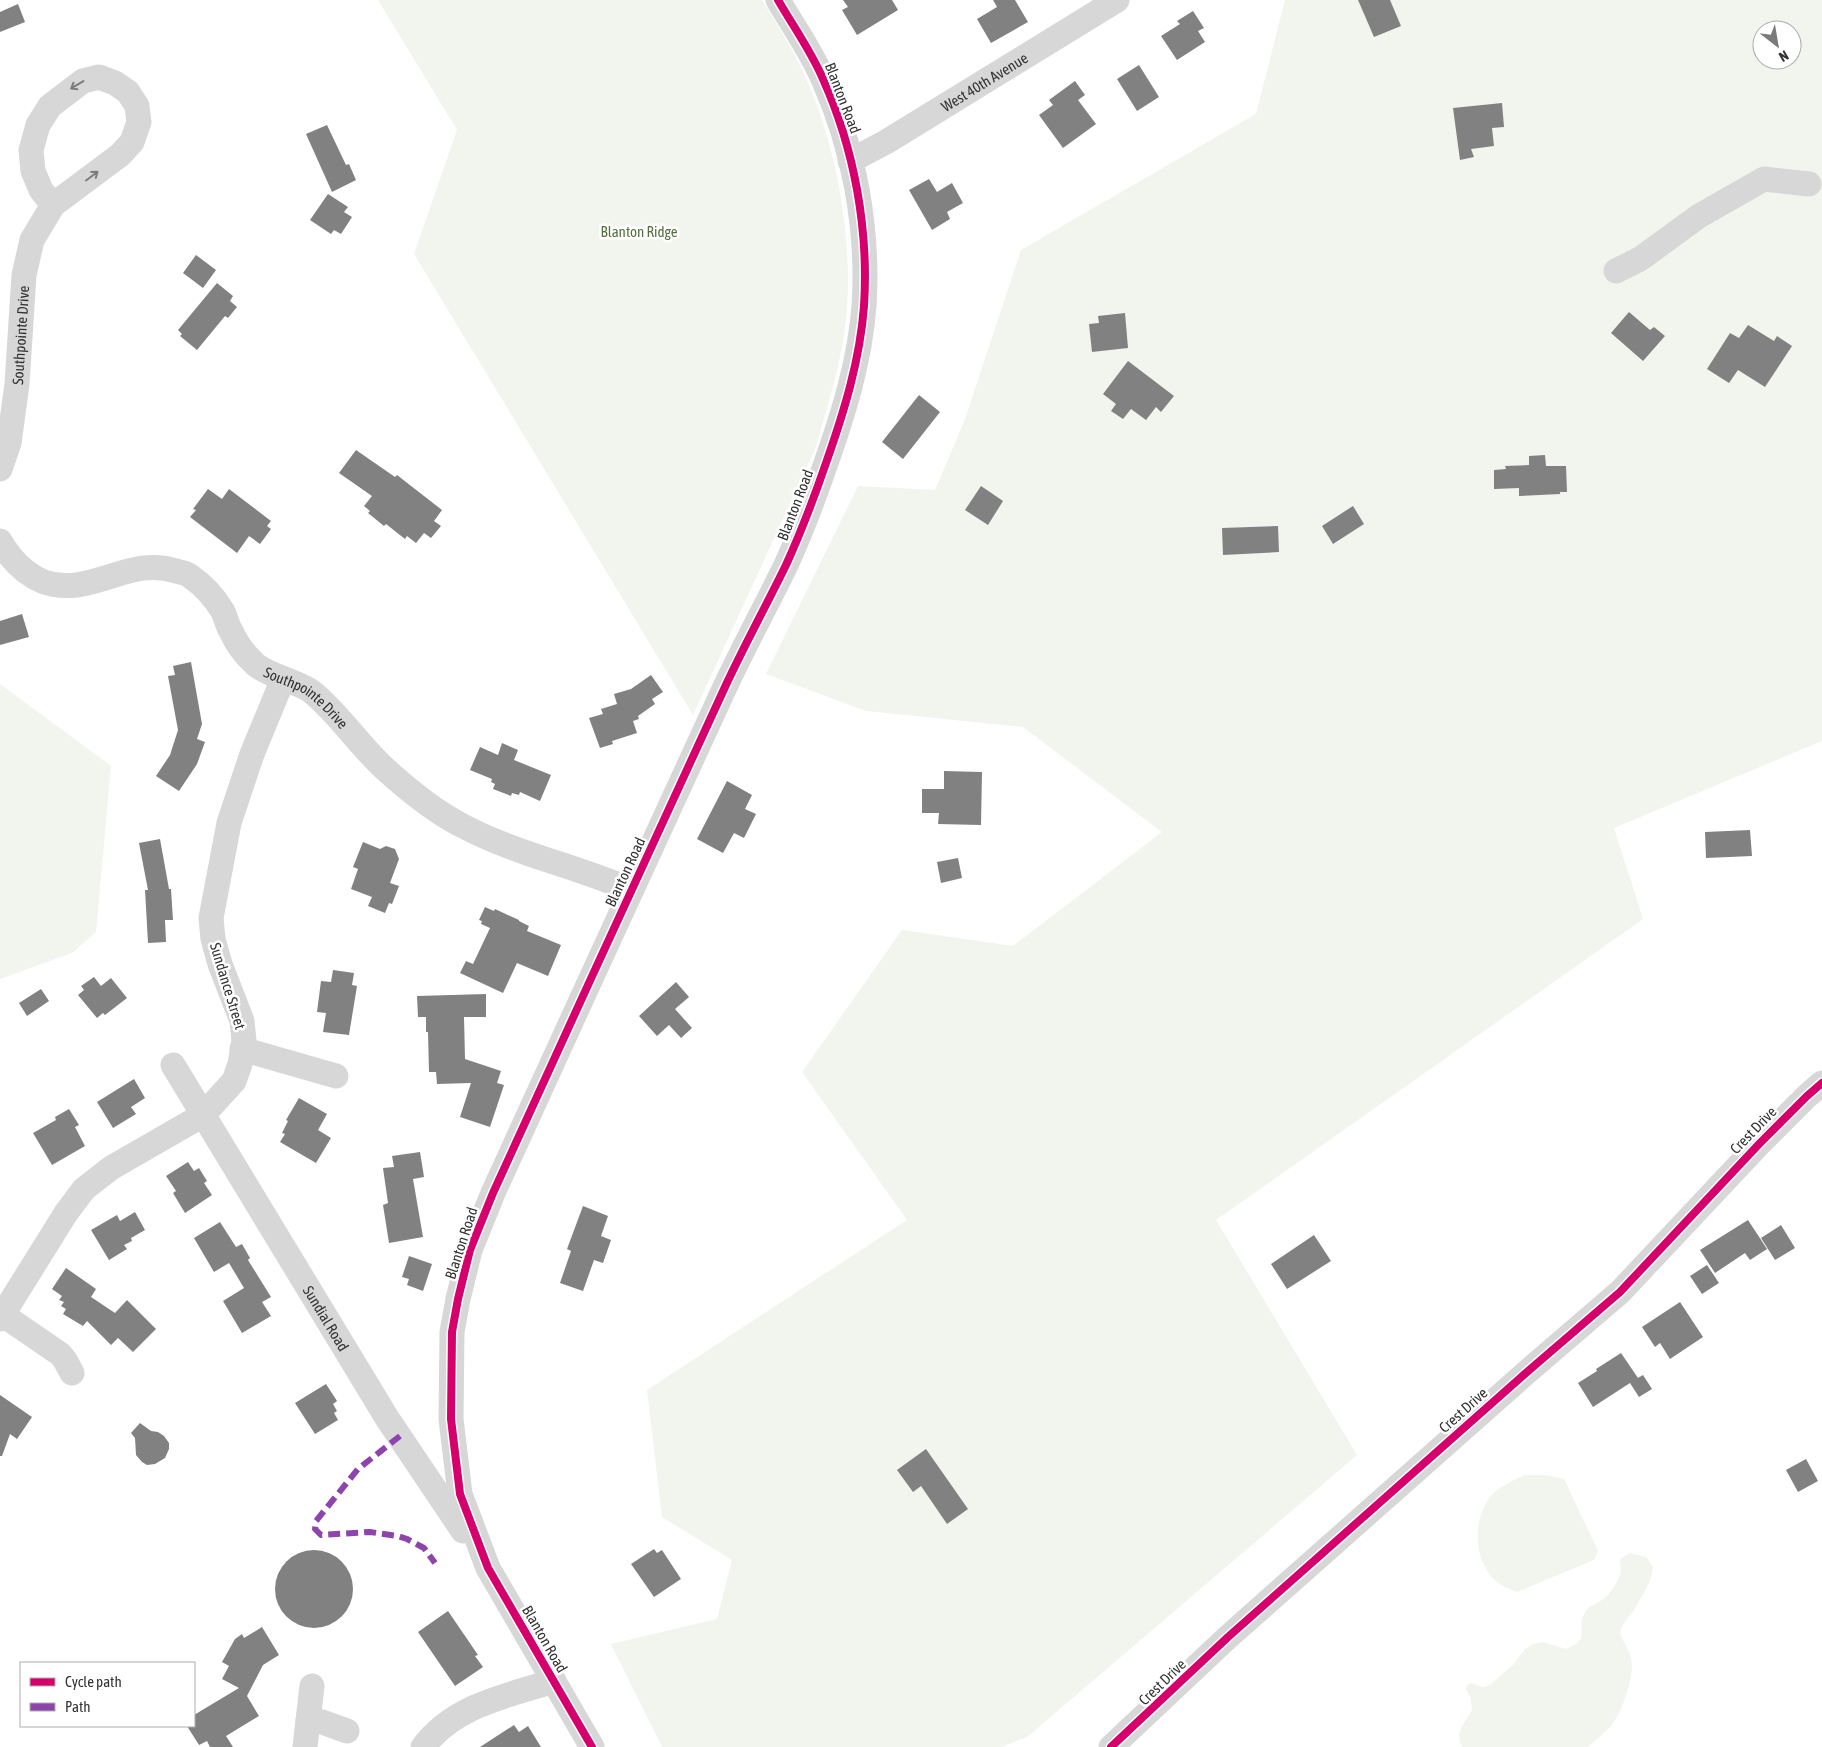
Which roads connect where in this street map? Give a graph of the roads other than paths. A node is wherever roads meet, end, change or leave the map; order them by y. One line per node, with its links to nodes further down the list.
1 (778, 0): 3 (street, Blanton Road)
2 (1117, 0): 3 (street, West 40th Avenue)
3 (850, 160): 10 (street, Blanton Road)
4 (1809, 184): 6 (street)
5 (54, 205): 5 (street, Southpointe Drive, one-way to 5); 7 (street, Southpointe Drive)
6 (1616, 271)
7 (0, 469)
8 (0, 541): 9 (street, Southpointe Drive)
9 (283, 679): 10 (street, Southpointe Drive); 11 (street, Sundance Street)
10 (631, 890): 18 (street, Blanton Road)
11 (242, 1049): 13 (street); 15 (street, Sundance Street)
12 (172, 1065): 15 (street, Sundial Road)
13 (336, 1076)
14 (1822, 1083): 26 (street, Crest Drive)
15 (203, 1115): 16 (street, Sundance Street); 18 (street, Sundial Road)
16 (1, 1317): 17 (street)
17 (72, 1373)
18 (488, 1568): 19 (street, Blanton Road)
19 (554, 1681): 24 (street, Blanton Road); 25 (street, Blanton Road)
20 (312, 1686): 21 (street)
21 (308, 1721): 22 (street); 23 (street)
22 (347, 1731)
23 (305, 1747)
24 (423, 1747)
25 (592, 1747)
26 (1111, 1747)

